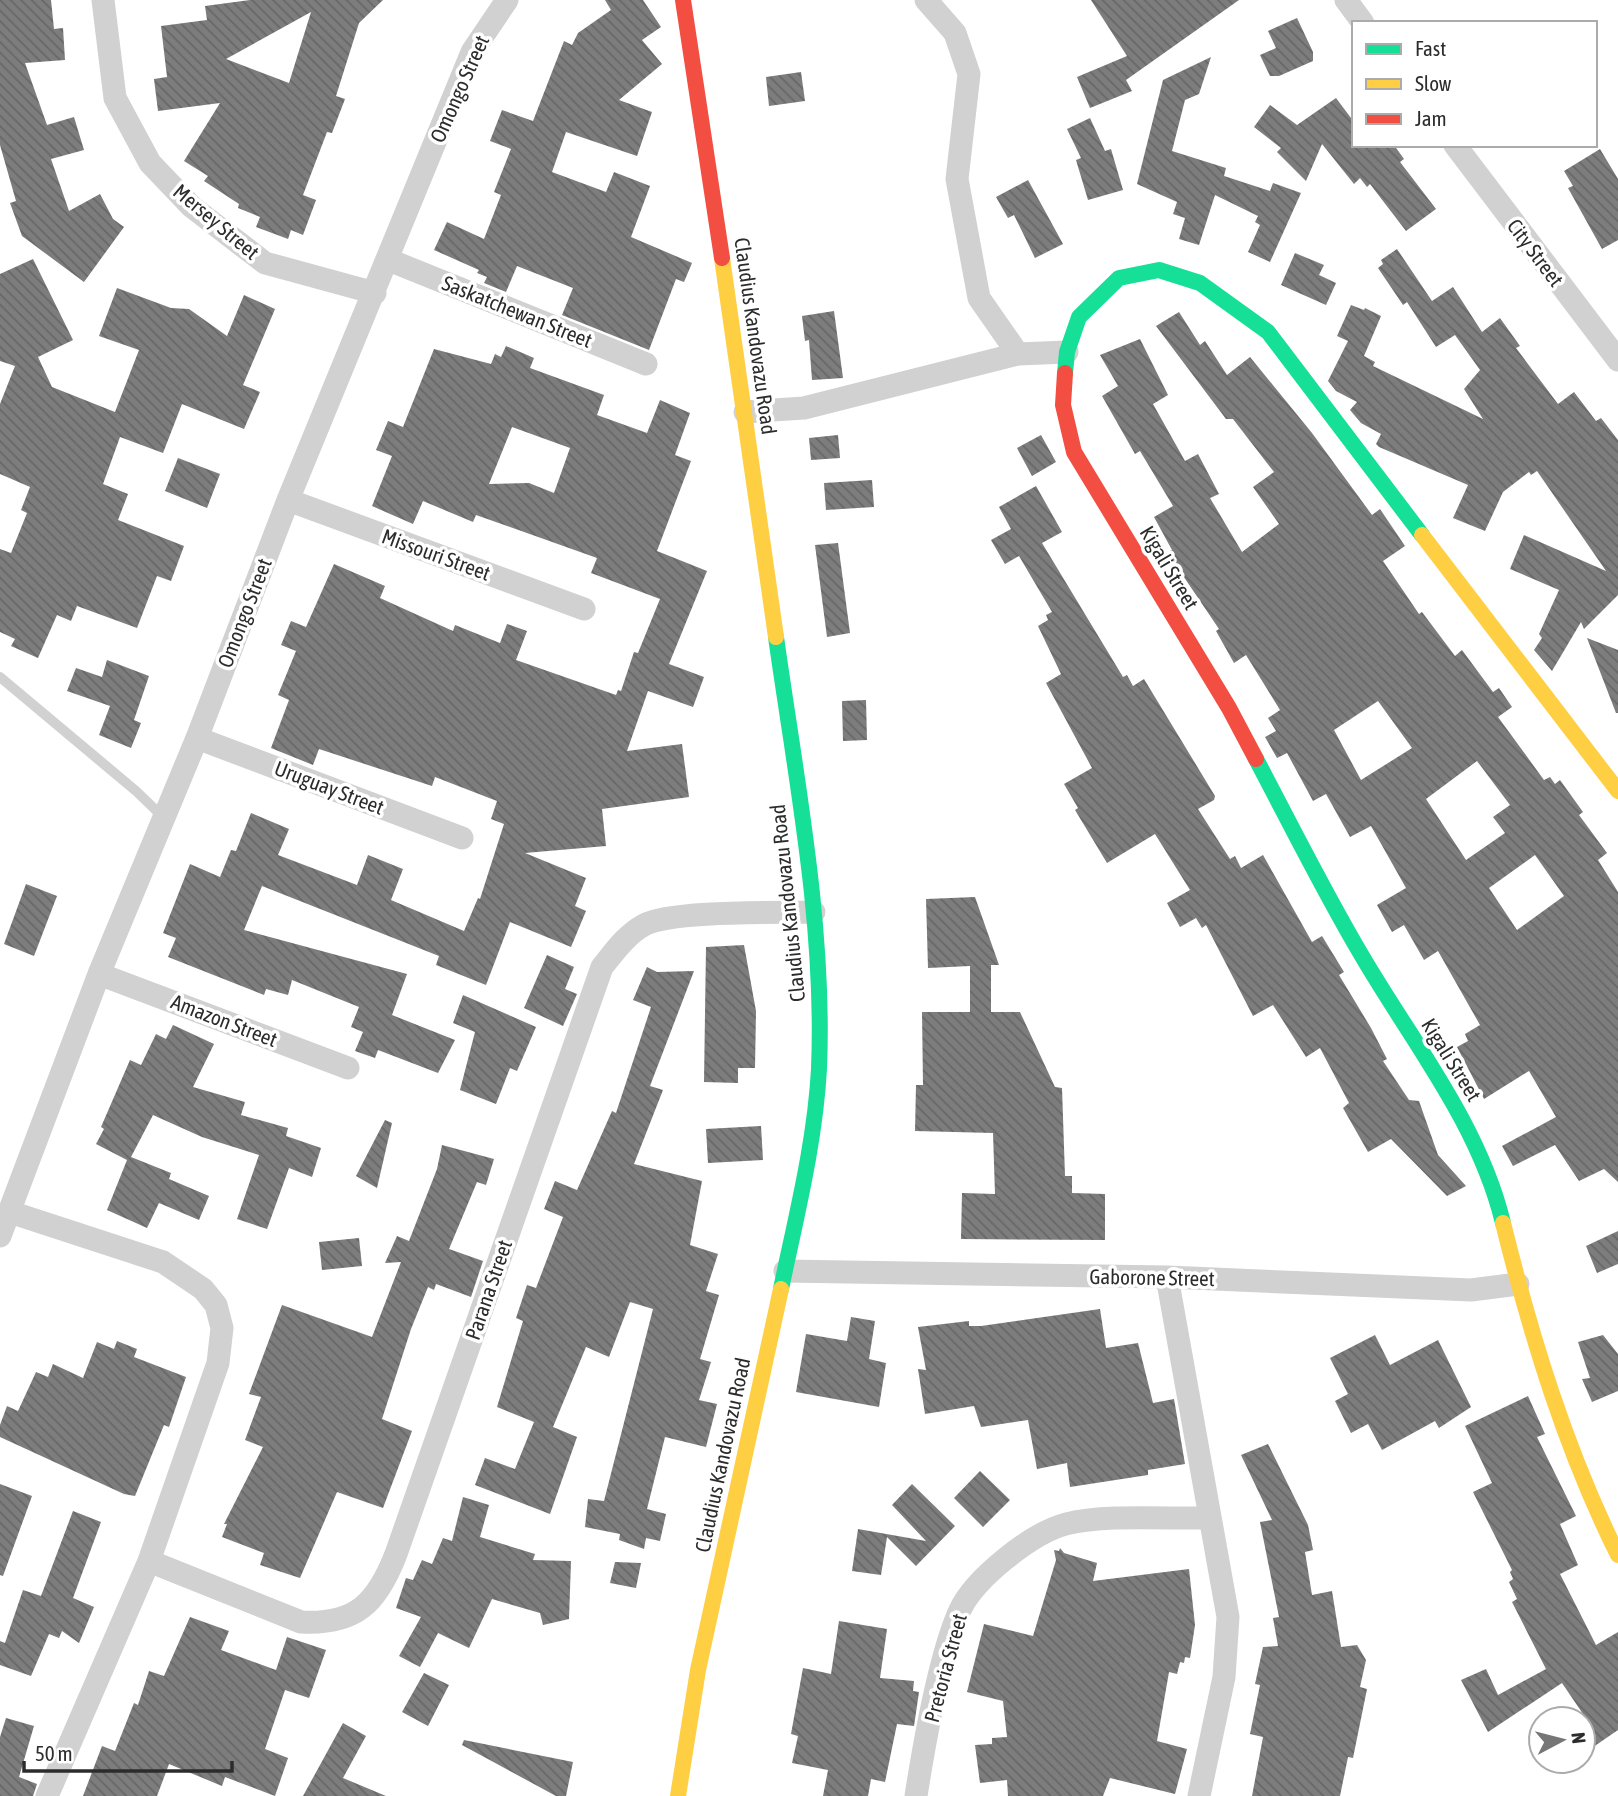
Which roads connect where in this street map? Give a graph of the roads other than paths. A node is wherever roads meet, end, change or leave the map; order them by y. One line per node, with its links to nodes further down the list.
1 (103, 0): 9 (street, Mersey Street)
2 (508, 0): 8 (street, Omongo Street)
3 (683, 0): 14 (street, Claudius Kandovazu Road)
4 (926, 0): 11 (street)
5 (1346, 0): 6 (street)
6 (1362, 21)
7 (1457, 147): 12 (street, City Street)
8 (388, 260): 9 (street, Omongo Street); 13 (street, Saskatchewan Street)
9 (375, 293): 15 (street, Omongo Street)
10 (1067, 352): 11 (street); 19 (street, Kigali Street); 29 (street, Kigali Street)
11 (1018, 354): 14 (street)
12 (1618, 360)
13 (646, 365)
14 (745, 412): 22 (street, Claudius Kandovazu Road)
15 (288, 500): 16 (street, Missouri Street); 18 (street, Omongo Street)
16 (584, 609)
17 (0, 677): 20 (lane)
18 (197, 738): 20 (street, Omongo Street); 21 (street, Uruguay Street)
19 (1618, 791)
20 (163, 817): 23 (street, Omongo Street)
21 (462, 838)
22 (814, 912): 27 (street, Claudius Kandovazu Road); 32 (street, Parana Street)
23 (99, 974): 24 (street, Amazon Street); 25 (street, Omongo Street)
24 (348, 1068)
25 (10, 1212): 26 (street, Omongo Street); 32 (street)
26 (0, 1236)
27 (785, 1271): 28 (street, Gaborone Street); 34 (street, Claudius Kandovazu Road)
28 (1167, 1277): 29 (street, Gaborone Street); 30 (street)
29 (1518, 1284): 31 (street, Kigali Street)
30 (1209, 1518): 35 (street, Pretoria Street); 36 (street)
31 (1618, 1555)
32 (149, 1561): 33 (street)
33 (47, 1796)
34 (678, 1796)
35 (916, 1796)
36 (1199, 1796)

